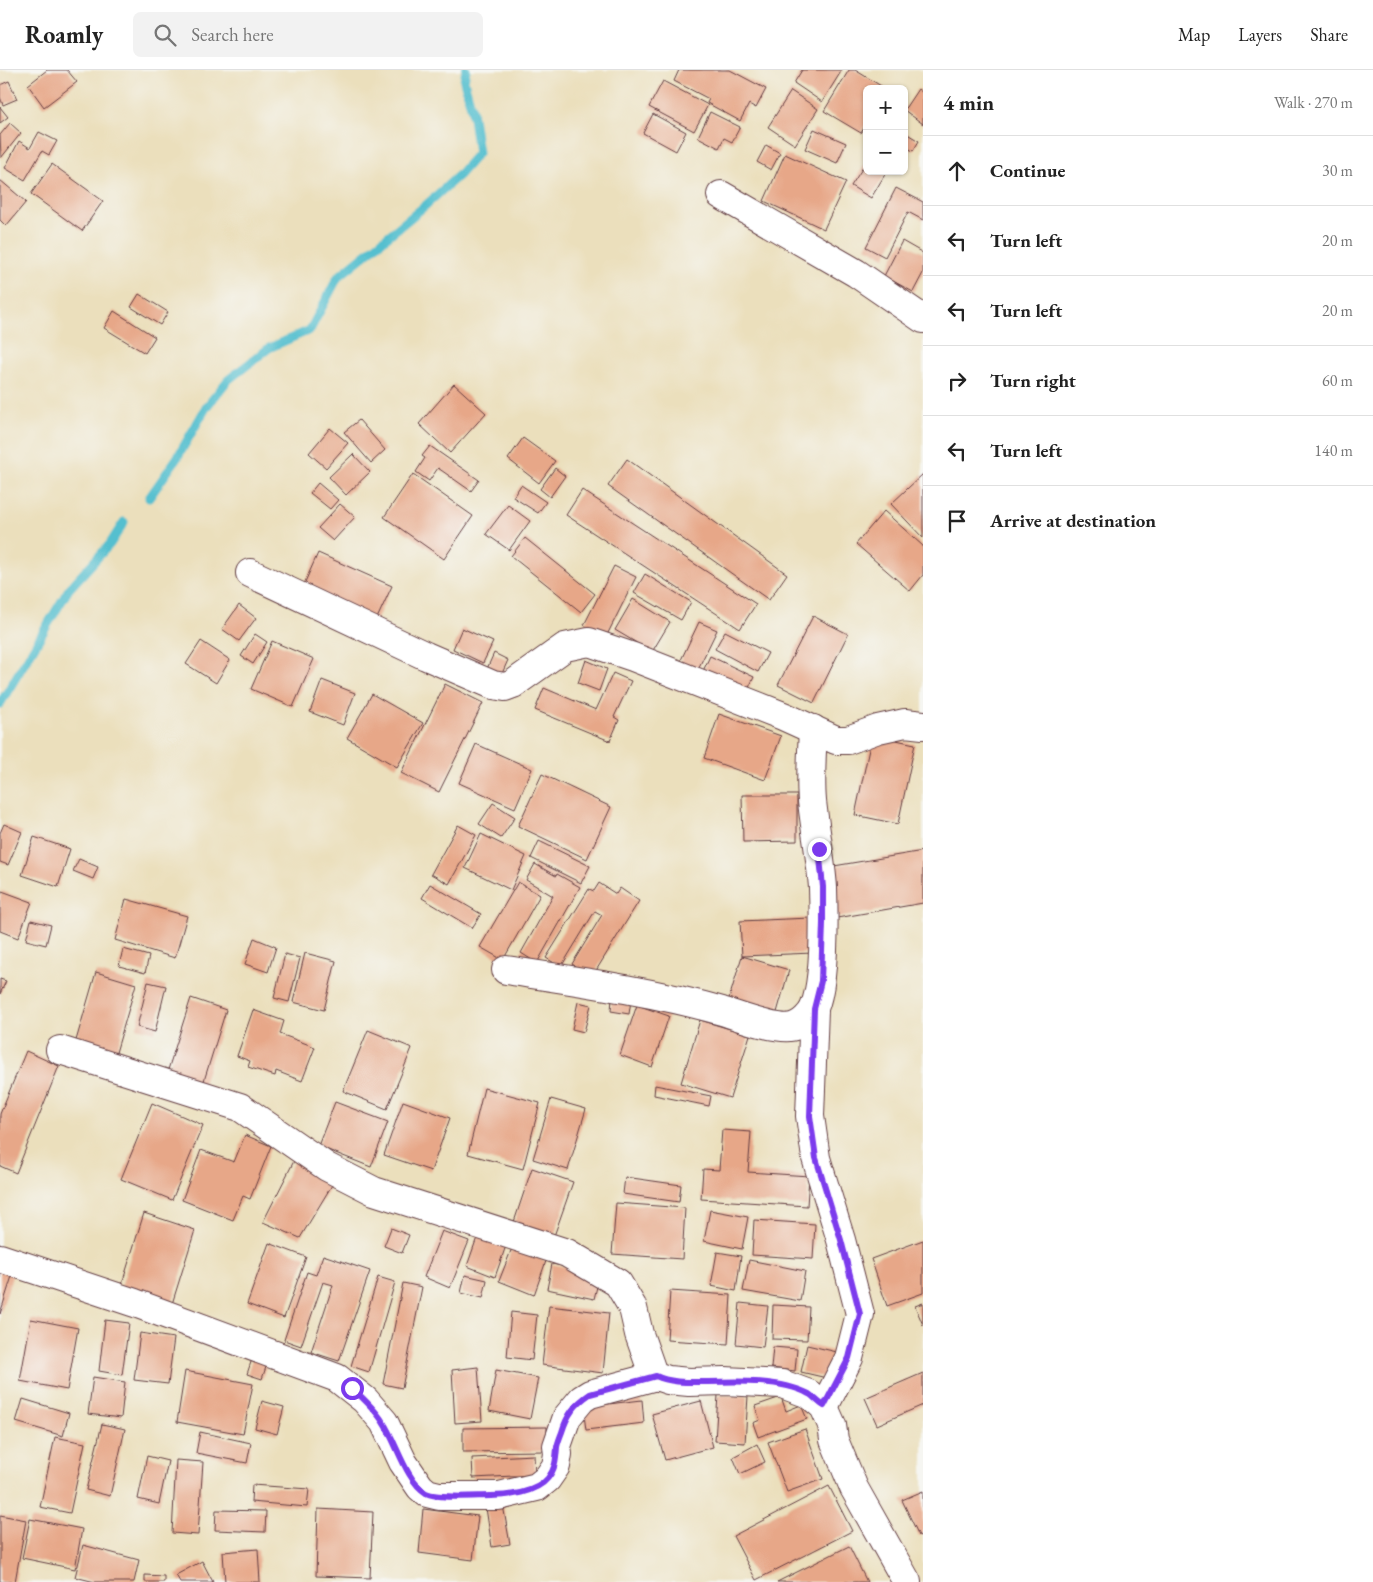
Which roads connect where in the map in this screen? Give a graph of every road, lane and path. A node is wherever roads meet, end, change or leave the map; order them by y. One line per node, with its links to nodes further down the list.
1 (721, 196): 2 (street)
2 (923, 319)
3 (250, 573): 5 (street)
4 (923, 725): 5 (street)
5 (813, 729): 7 (street)
6 (506, 970): 7 (street)
7 (814, 1009): 11 (street)
8 (60, 1050): 10 (street)
9 (0, 1258): 10 (street)
10 (656, 1376): 11 (street)
11 (824, 1406): 12 (street)
12 (907, 1582)

